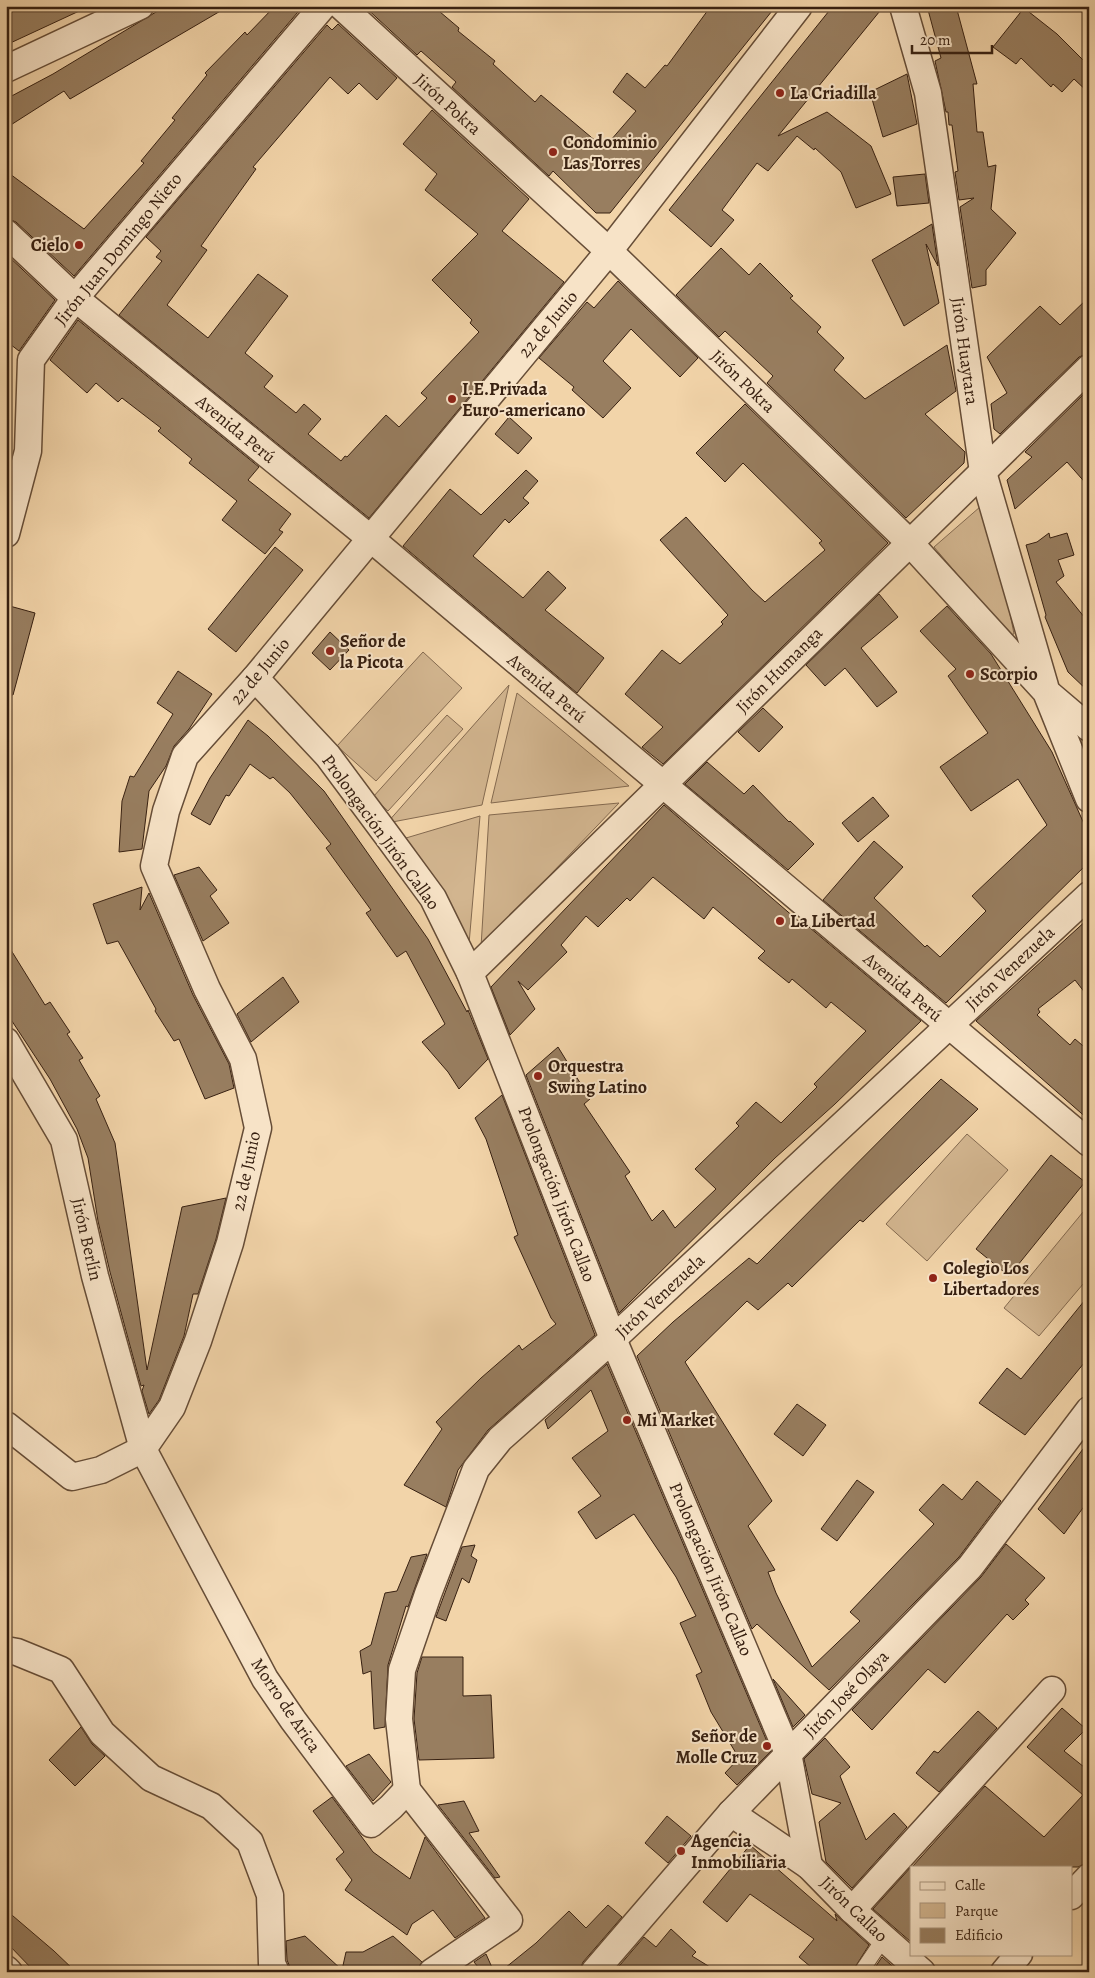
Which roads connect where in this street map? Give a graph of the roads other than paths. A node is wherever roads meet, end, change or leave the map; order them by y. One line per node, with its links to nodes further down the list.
1 (140, 6): 6 (street)
2 (323, 6): 9 (street, Jirón Juan Domingo Nieto)
3 (341, 6): 8 (street, Jirón Pokra)
4 (799, 6): 8 (street, 22 de Junio)
5 (903, 6): 11 (street, Jirón Huaytara)
6 (6, 68)
7 (6, 233): 9 (street, Avenida Perú)
8 (609, 250): 13 (street, 22 de Junio); 14 (street, Jirón Pokra)
9 (75, 298): 12 (street, Jirón Juan Domingo Nieto); 13 (street, Avenida Perú)
10 (1089, 368): 11 (street, Jirón Humanga)
11 (983, 472): 14 (street, Jirón Humanga); 16 (street, Jirón Huaytara)
12 (6, 534)
13 (370, 538): 15 (street, 22 de Junio); 18 (street, Avenida Perú)
14 (909, 542): 16 (street, Jirón Pokra); 18 (street, Jirón Humanga)
15 (255, 678): 21 (street, Prolongación Jirón Callao); 28 (street, 22 de Junio)
16 (1046, 692): 17 (street); 19 (street, Jirón Pokra)
17 (1089, 728)
18 (662, 785): 21 (street, Jirón Humanga); 22 (street, Avenida Perú)
19 (1089, 799)
20 (1089, 895): 22 (street, Jirón Venezuela)
21 (470, 973): 25 (street, Prolongación Jirón Callao)
22 (949, 1025): 24 (street, Avenida Perú); 25 (street, Jirón Venezuela)
23 (6, 1041): 28 (street, Jirón Berlín)
24 (1089, 1143)
25 (614, 1339): 31 (street, Prolongación Jirón Callao); 32 (street, Jirón Venezuela)
26 (1089, 1410): 31 (street, Jirón José Olaya)
27 (6, 1425): 28 (street)
28 (142, 1450): 32 (street, Morro de Arica)
29 (6, 1650): 40 (street)
30 (1052, 1690): 37 (street)
31 (788, 1753): 33 (street, Jirón José Olaya); 34 (street, Jirón Callao)
32 (407, 1790): 41 (street)
33 (731, 1813): 34 (street, Jirón Callao); 42 (street, Jirón José Olaya)
34 (810, 1866): 37 (street, Jirón Callao)
35 (1089, 1876): 36 (street)
36 (1072, 1895)
37 (852, 1910): 38 (street, Jirón Callao)
38 (884, 1938): 43 (lane); 44 (street, Jirón Callao)
39 (1017, 1956): 45 (street)
40 (276, 1972)
41 (432, 1972)
42 (594, 1972)
43 (861, 1972)
44 (922, 1972)
45 (1004, 1972)

